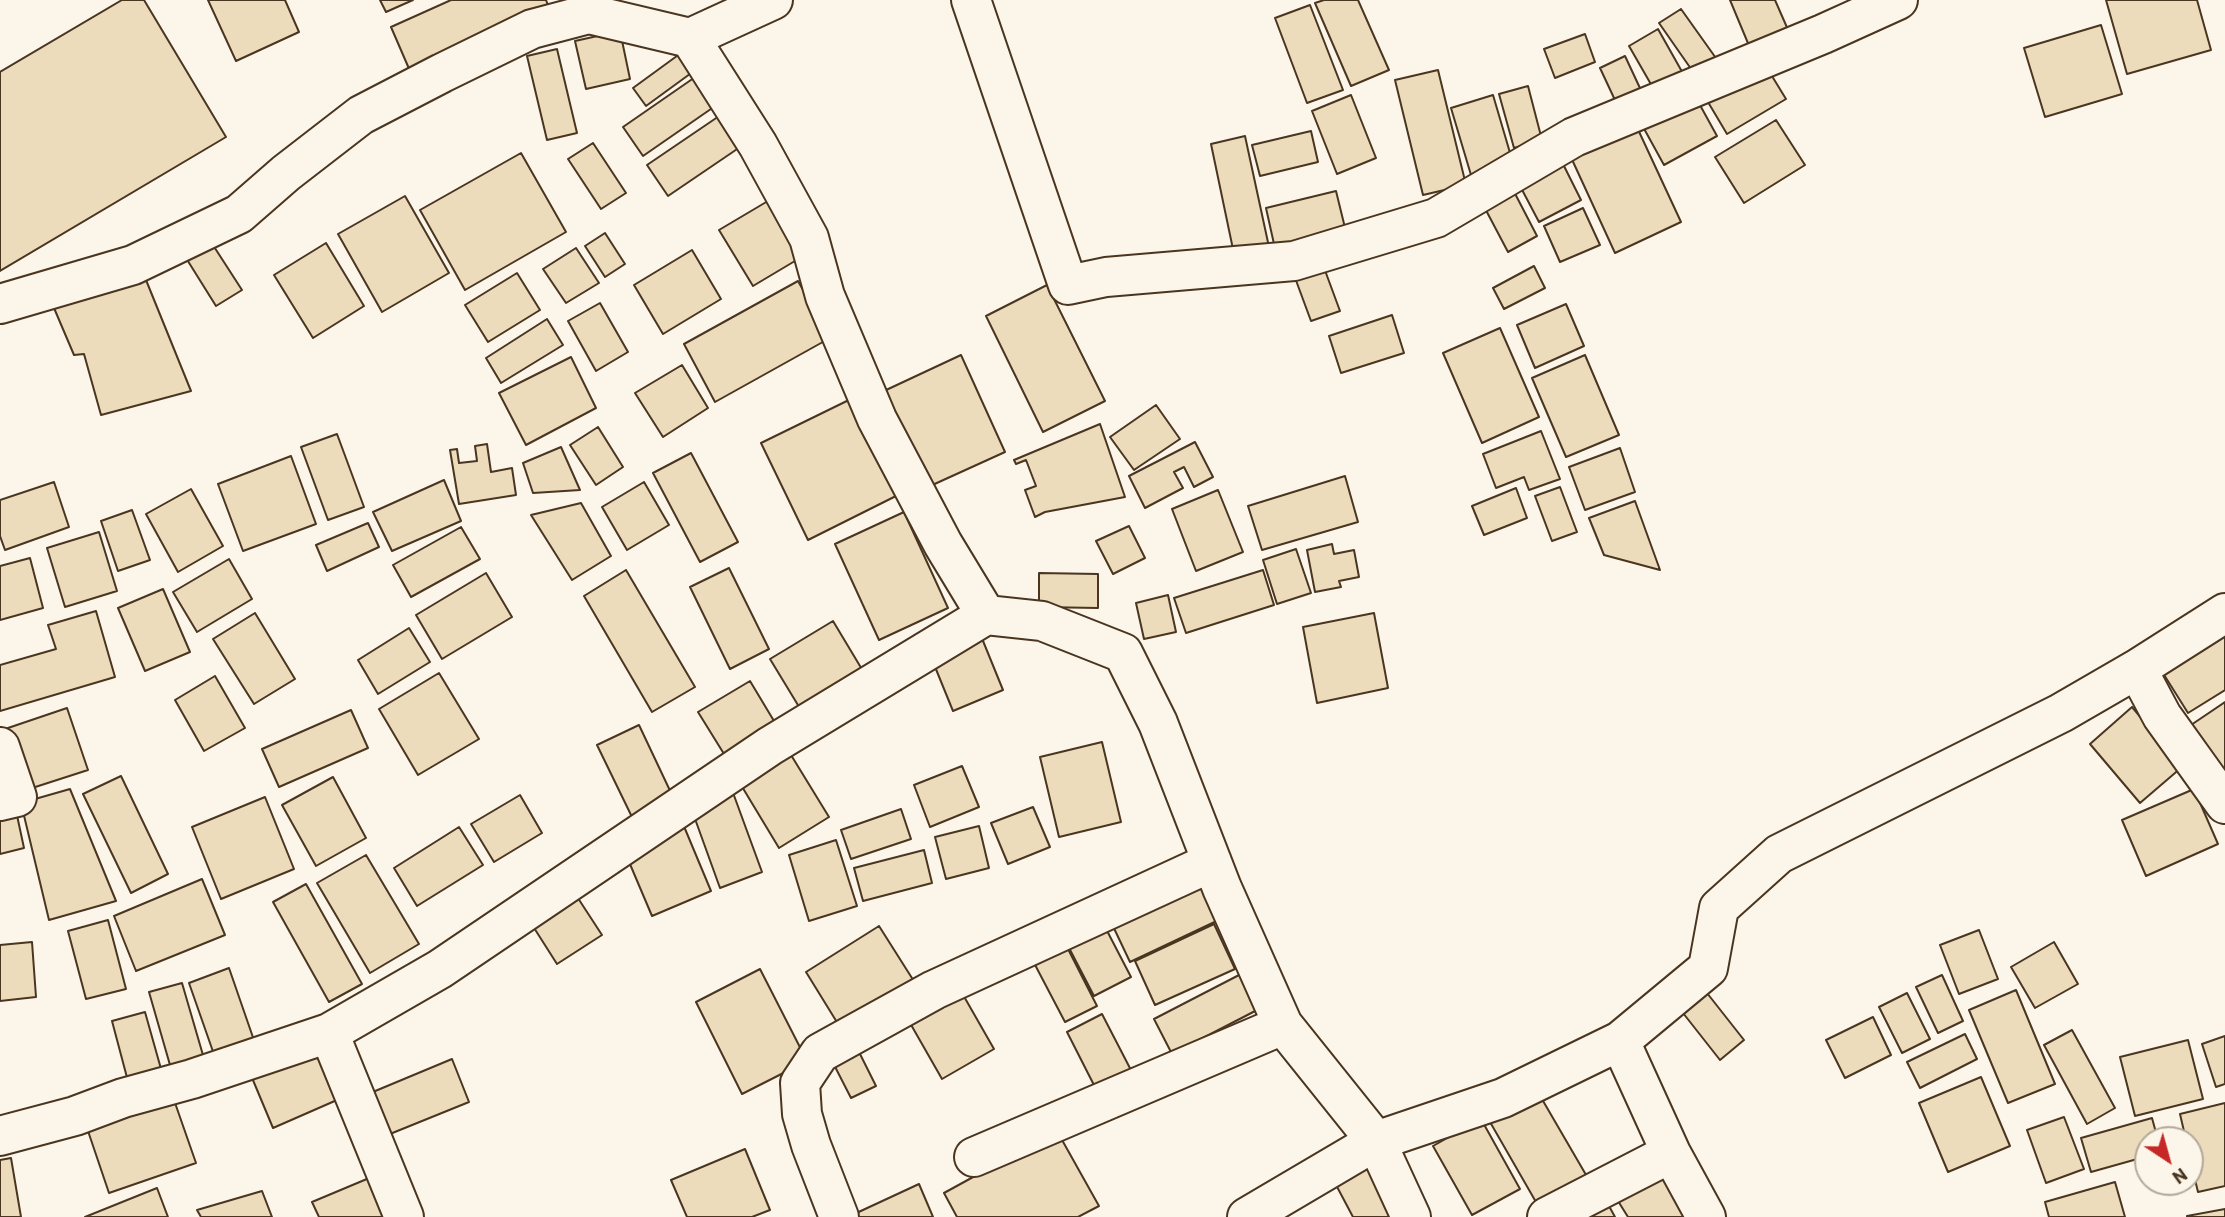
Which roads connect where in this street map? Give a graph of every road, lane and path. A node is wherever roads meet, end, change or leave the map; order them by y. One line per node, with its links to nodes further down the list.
1 (772, 0): 4 (street)
2 (971, 0): 3 (street)
3 (1898, 0)
4 (690, 38): 5 (street); 7 (street)
5 (0, 303)
6 (2225, 613): 8 (street)
7 (986, 615): 12 (street); 14 (street)
8 (2137, 669): 11 (street); 15 (street)
9 (0, 747): 10 (street)
10 (0, 801)
11 (2225, 804)
12 (1212, 862): 13 (street); 21 (street)
13 (1283, 1025): 17 (street); 19 (street)
14 (329, 1033): 16 (street); 20 (street)
15 (1620, 1041): 17 (street); 18 (street)
16 (0, 1136)
17 (1376, 1141): 22 (street); 23 (street)
18 (1671, 1153): 24 (street); 25 (street)
19 (974, 1157)
20 (404, 1217)
21 (839, 1217)
22 (1247, 1217)
23 (1410, 1217)
24 (1547, 1217)
25 (1706, 1217)

